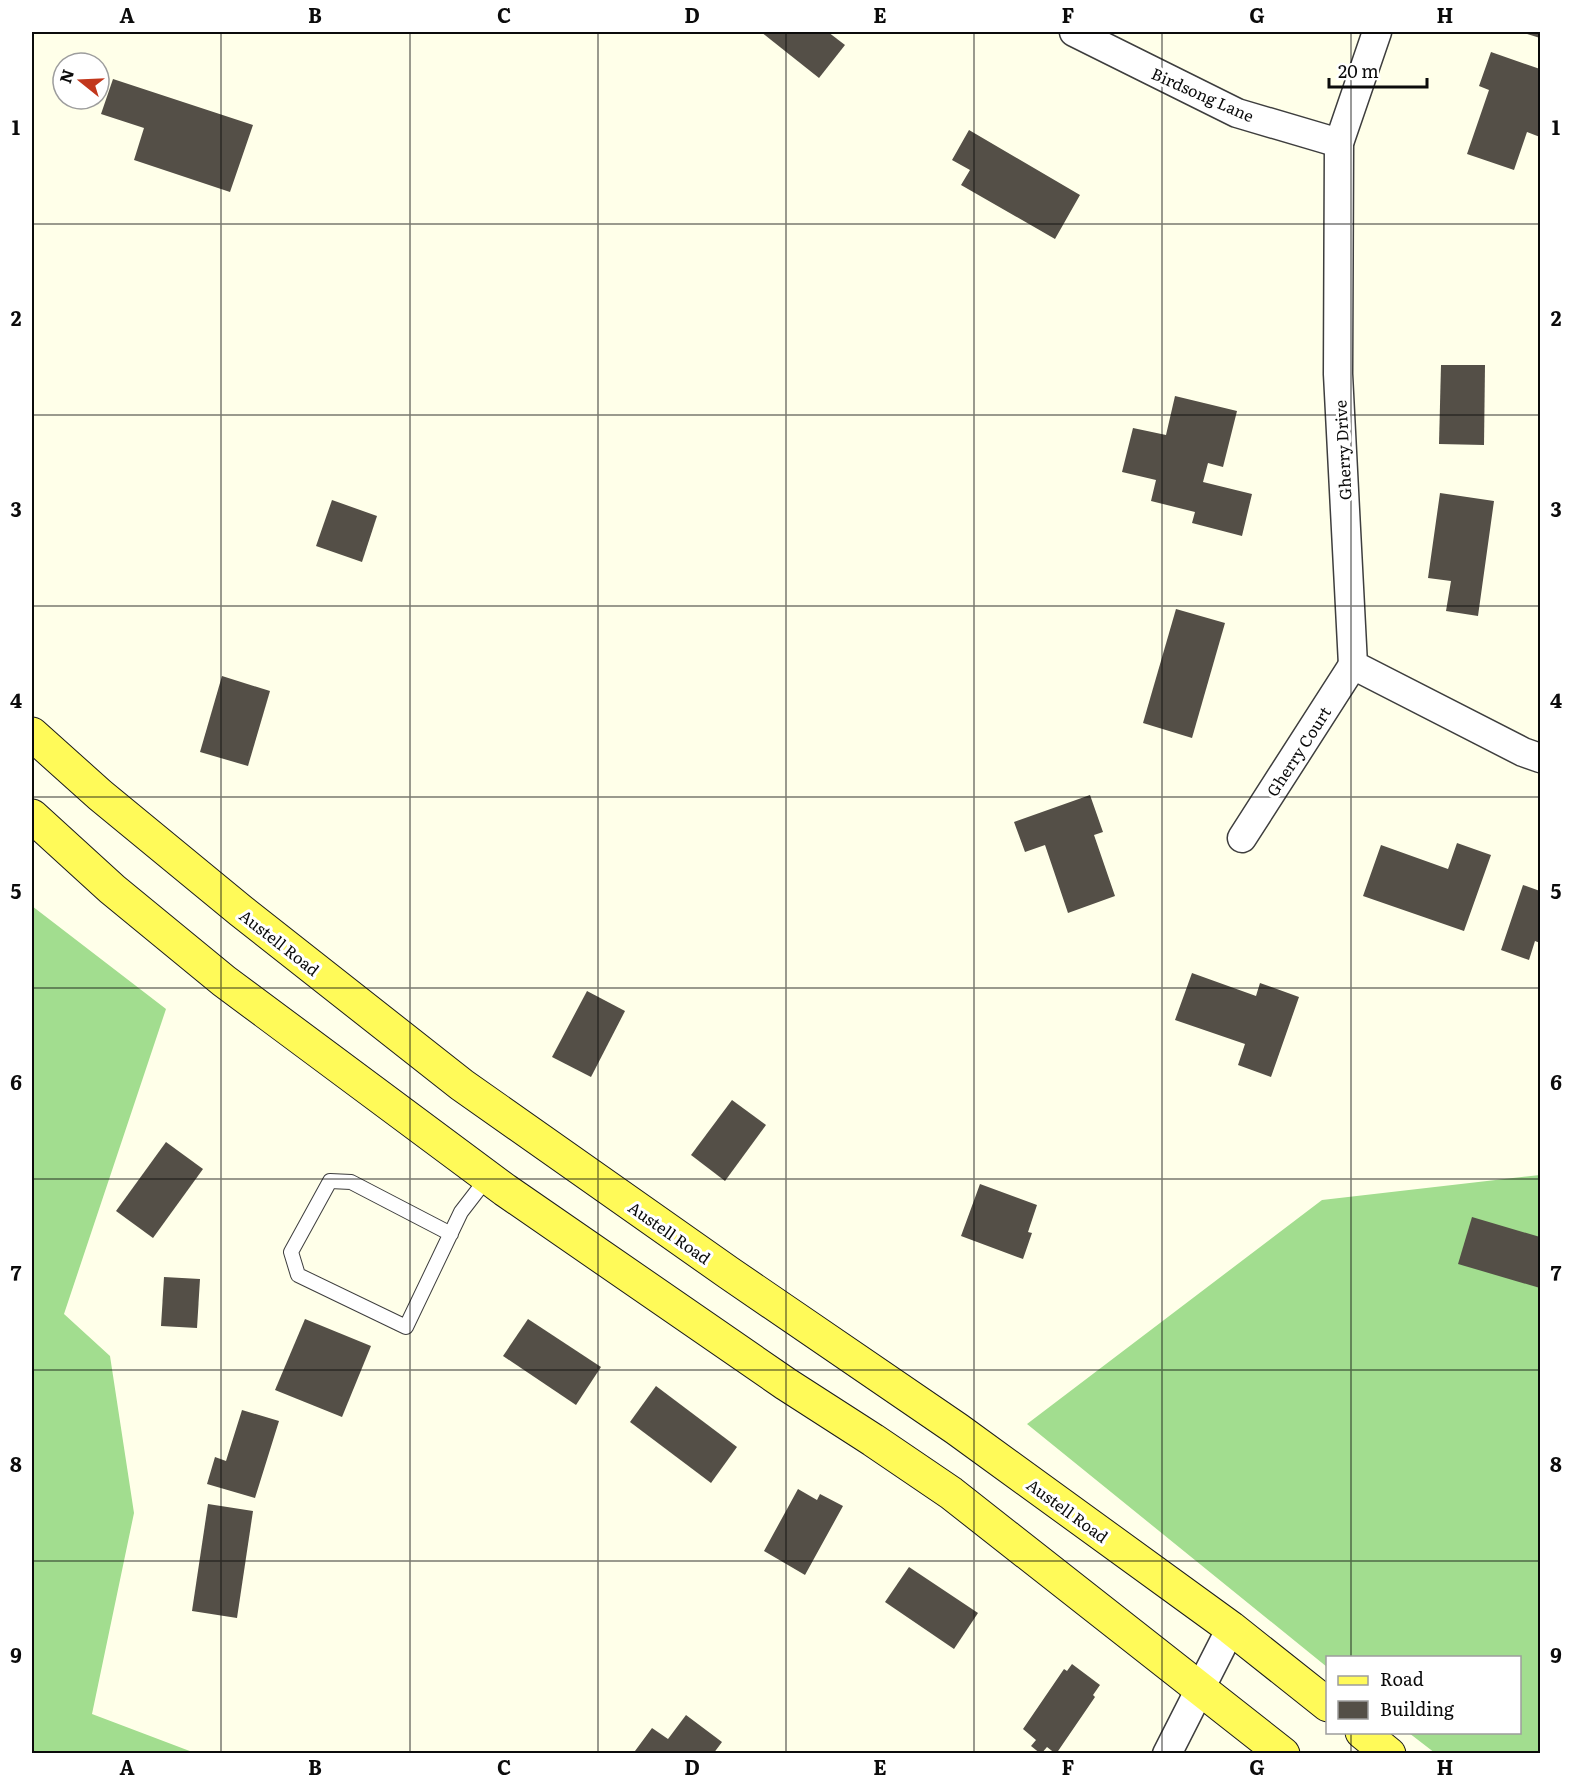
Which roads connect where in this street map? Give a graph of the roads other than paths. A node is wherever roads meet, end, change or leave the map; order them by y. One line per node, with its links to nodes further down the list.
1 (1074, 32): 3 (street, Birdsong Lane)
2 (1377, 32): 3 (street, Gherry Drive)
3 (1339, 143): 4 (street, Gherry Drive)
4 (1353, 665): 6 (street); 8 (street, Gherry Court)
5 (32, 734): 11 (main road, Austell Road)
6 (1540, 758)
7 (32, 816): 9 (main road)
8 (1242, 838)
9 (488, 1177): 10 (lane); 12 (main road)
10 (451, 1234): 10 (lane)
11 (1231, 1628): 12 (street); 13 (main road, Austell Road)
12 (1200, 1690): 15 (street); 16 (main road)
13 (1326, 1703)
14 (1364, 1734): 17 (main road)
15 (1167, 1754)
16 (1283, 1754)
17 (1389, 1754)

